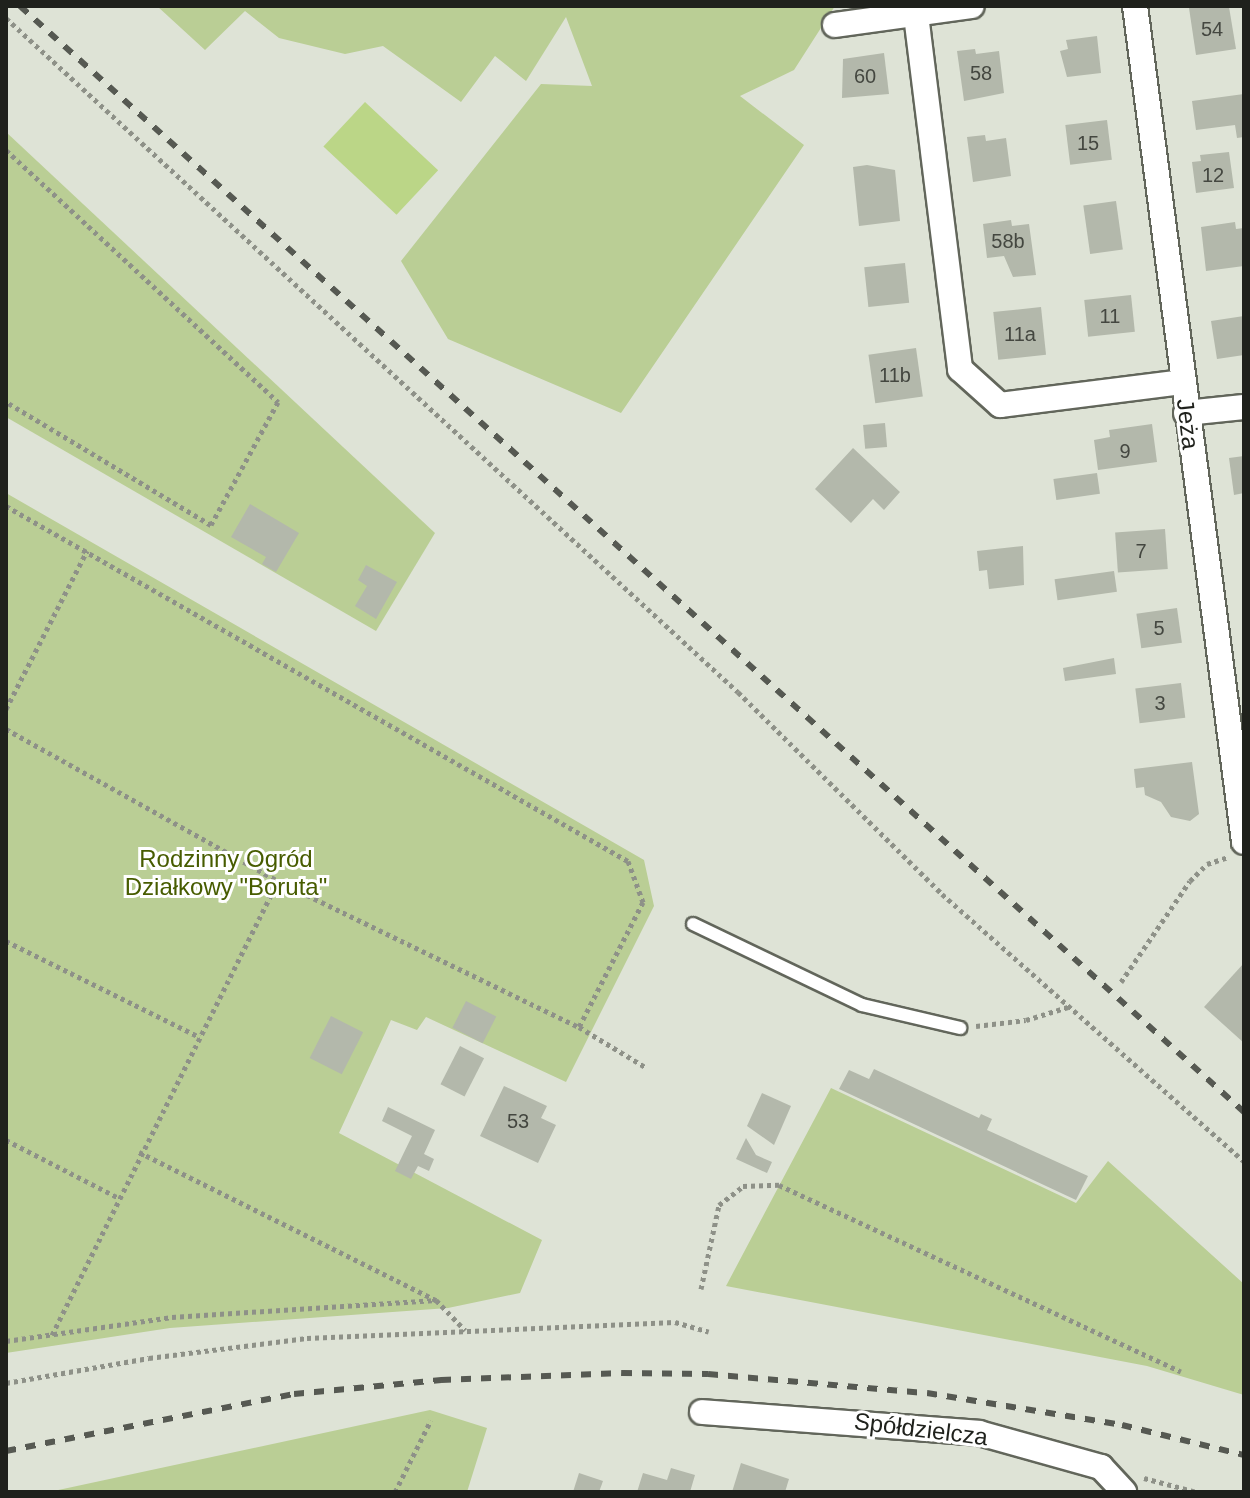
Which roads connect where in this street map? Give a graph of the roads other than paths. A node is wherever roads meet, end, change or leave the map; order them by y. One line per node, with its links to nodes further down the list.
1 (972, 6): 3 (street)
2 (1135, 6): 5 (street, Jeża)
3 (916, 15): 4 (street); 5 (street)
4 (835, 25)
5 (1182, 382): 7 (street, Jeża)
6 (1244, 407): 7 (street)
7 (1186, 413): 8 (street, Jeża)
8 (1238, 849)
9 (693, 924): 10 (lane)
10 (960, 1028)
11 (702, 1412): 12 (street, Spółdzielcza)
12 (1124, 1492)

